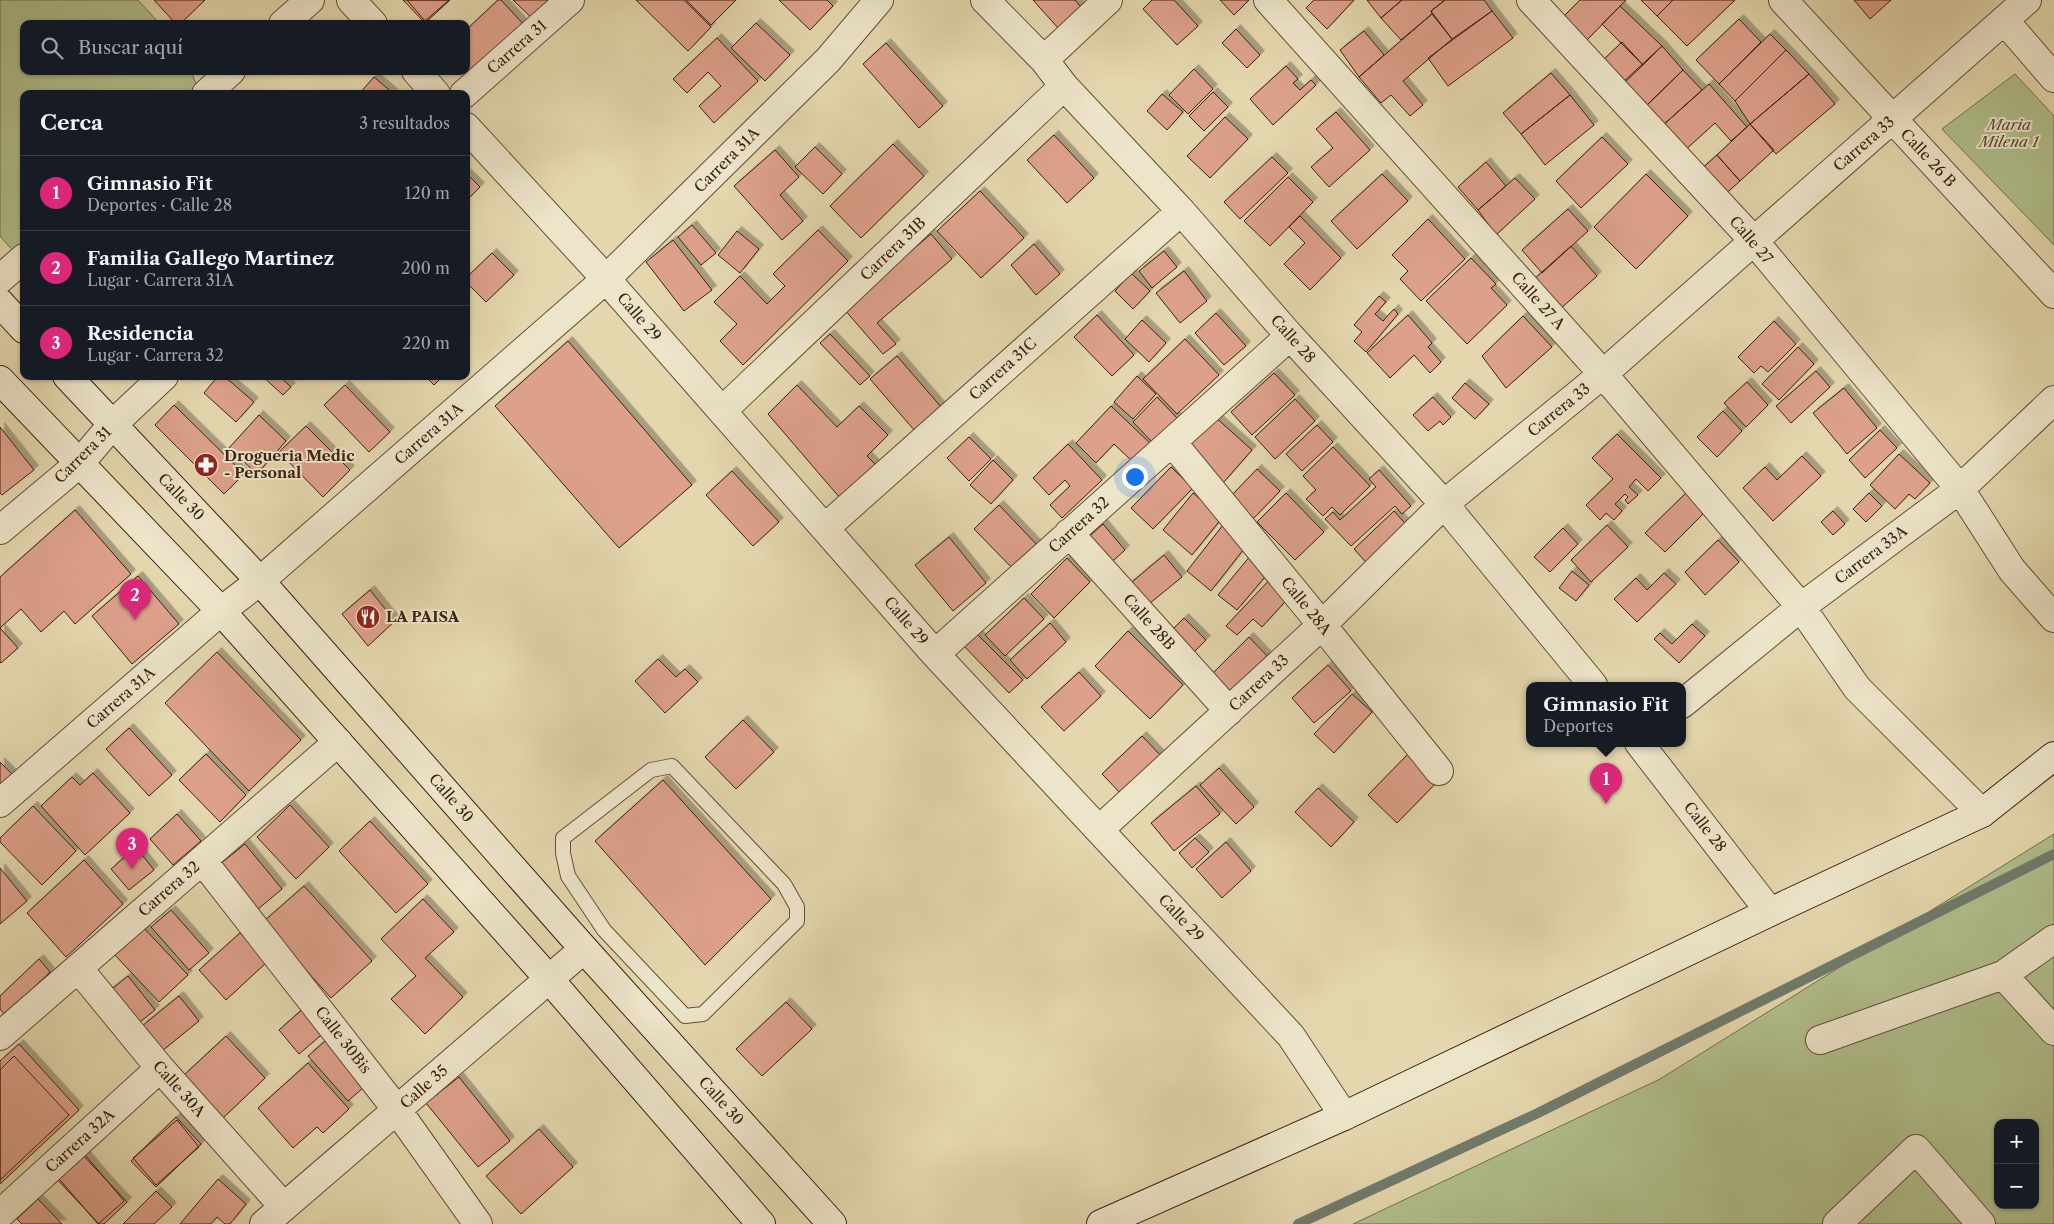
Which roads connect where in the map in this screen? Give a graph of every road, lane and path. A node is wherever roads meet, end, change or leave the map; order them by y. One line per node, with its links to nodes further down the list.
1 (310, 0): 11 (street)
2 (351, 0): 12 (street)
3 (570, 0): 21 (street, Carrera 31)
4 (879, 0): 28 (street, Carrera 31A)
5 (985, 0): 14 (street, Calle 28)
6 (1108, 0): 14 (street)
7 (1268, 0): 33 (street, Calle 27 A)
8 (1531, 0): 25 (street, Calle 27)
9 (1783, 0): 22 (street, Calle 26 B)
10 (2027, 0): 13 (street, Carrera 33)
11 (288, 20)
12 (369, 20)
13 (2004, 20): 17 (street); 22 (street, Carrera 33)
14 (1044, 60): 18 (street, Calle 28)
15 (227, 75): 19 (street)
16 (419, 75): 20 (street)
17 (2054, 78)
18 (1064, 86): 24 (street, Calle 28); 38 (street, Carrera 31B)
19 (210, 90)
20 (433, 90)
21 (469, 90)
22 (1892, 119): 25 (street, Carrera 33); 29 (street, Calle 26 B)
23 (470, 131): 28 (street, Calle 29)
24 (1181, 211): 32 (street, Calle 28); 44 (street, Carrera 31C)
25 (1754, 241): 33 (street, Carrera 33); 42 (street, Calle 27)
26 (20, 262): 27 (street)
27 (0, 279)
28 (606, 279): 38 (street, Calle 29); 47 (street, Carrera 31A)
29 (2054, 294)
30 (0, 303): 31 (street)
31 (20, 325)
32 (1290, 336): 40 (street, Carrera 32); 43 (street, Calle 28)
33 (1604, 374): 43 (street, Carrera 33); 48 (street, Calle 27 A)
34 (0, 380): 41 (street)
35 (71, 380): 39 (street, Calle 30)
36 (160, 380): 39 (street, Carrera 31)
37 (2054, 400): 42 (street, Carrera 33A)
38 (722, 411): 44 (street, Calle 29)
39 (112, 425): 41 (street, Carrera 31); 47 (street, Calle 30)
40 (1172, 442): 46 (street, Carrera 32); 51 (street, Calle 28A)
41 (80, 463): 45 (street, Carrera 31); 49 (street)
42 (1960, 489): 48 (street, Carrera 33A); 50 (street, Calle 27)
43 (1444, 504): 51 (street, Carrera 33); 53 (street, Calle 28)
44 (825, 528): 52 (street, Calle 29)
45 (0, 530)
46 (1070, 533): 52 (street, Carrera 32); 55 (street, Calle 28B)
47 (260, 580): 49 (street, Carrera 31A); 67 (street, Calle 30)
48 (1801, 607): 54 (street, Carrera 33A); 61 (street, Calle 27 A)
49 (221, 611): 56 (street); 60 (street, Carrera 31A)
50 (2054, 618)
51 (1322, 625): 55 (street, Carrera 33); 59 (street, Calle 28A)
52 (935, 654): 62 (street, Calle 29)
53 (1591, 682)
54 (1686, 701)
55 (1229, 711): 62 (street, Carrera 33)
56 (338, 742): 63 (street, Carrera 32); 70 (street)
57 (1643, 747): 64 (street, Calle 28)
58 (2054, 756): 61 (street)
59 (1438, 771)
60 (0, 803)
61 (1982, 813): 64 (street)
62 (1099, 830): 76 (street, Calle 29)
63 (202, 860): 68 (street, Carrera 32); 75 (street, Calle 30Bis)
64 (1770, 912): 76 (street)
65 (604, 930): 65 (lane); 67 (lane)
66 (2054, 939): 69 (street)
67 (584, 949): 70 (street, Calle 35); 82 (street, Calle 30)
68 (78, 968): 72 (street, Carrera 32); 74 (street, Calle 30A)
69 (2003, 975): 71 (street); 73 (street)
70 (549, 980): 75 (street, Calle 35); 81 (street)
71 (2054, 1031)
72 (0, 1036)
73 (1820, 1040)
74 (160, 1068): 77 (street, Calle 30A); 78 (street, Carrera 32A)
75 (397, 1110): 77 (street, Calle 35); 80 (street, Calle 30Bis)
76 (1344, 1116): 83 (street)
77 (284, 1206): 79 (street, Calle 35)
78 (0, 1214)
79 (264, 1224)
80 (478, 1224)
81 (761, 1224)
82 (832, 1224)
83 (1101, 1224)
84 (1837, 1224): 85 (street)
85 (1981, 1224)

